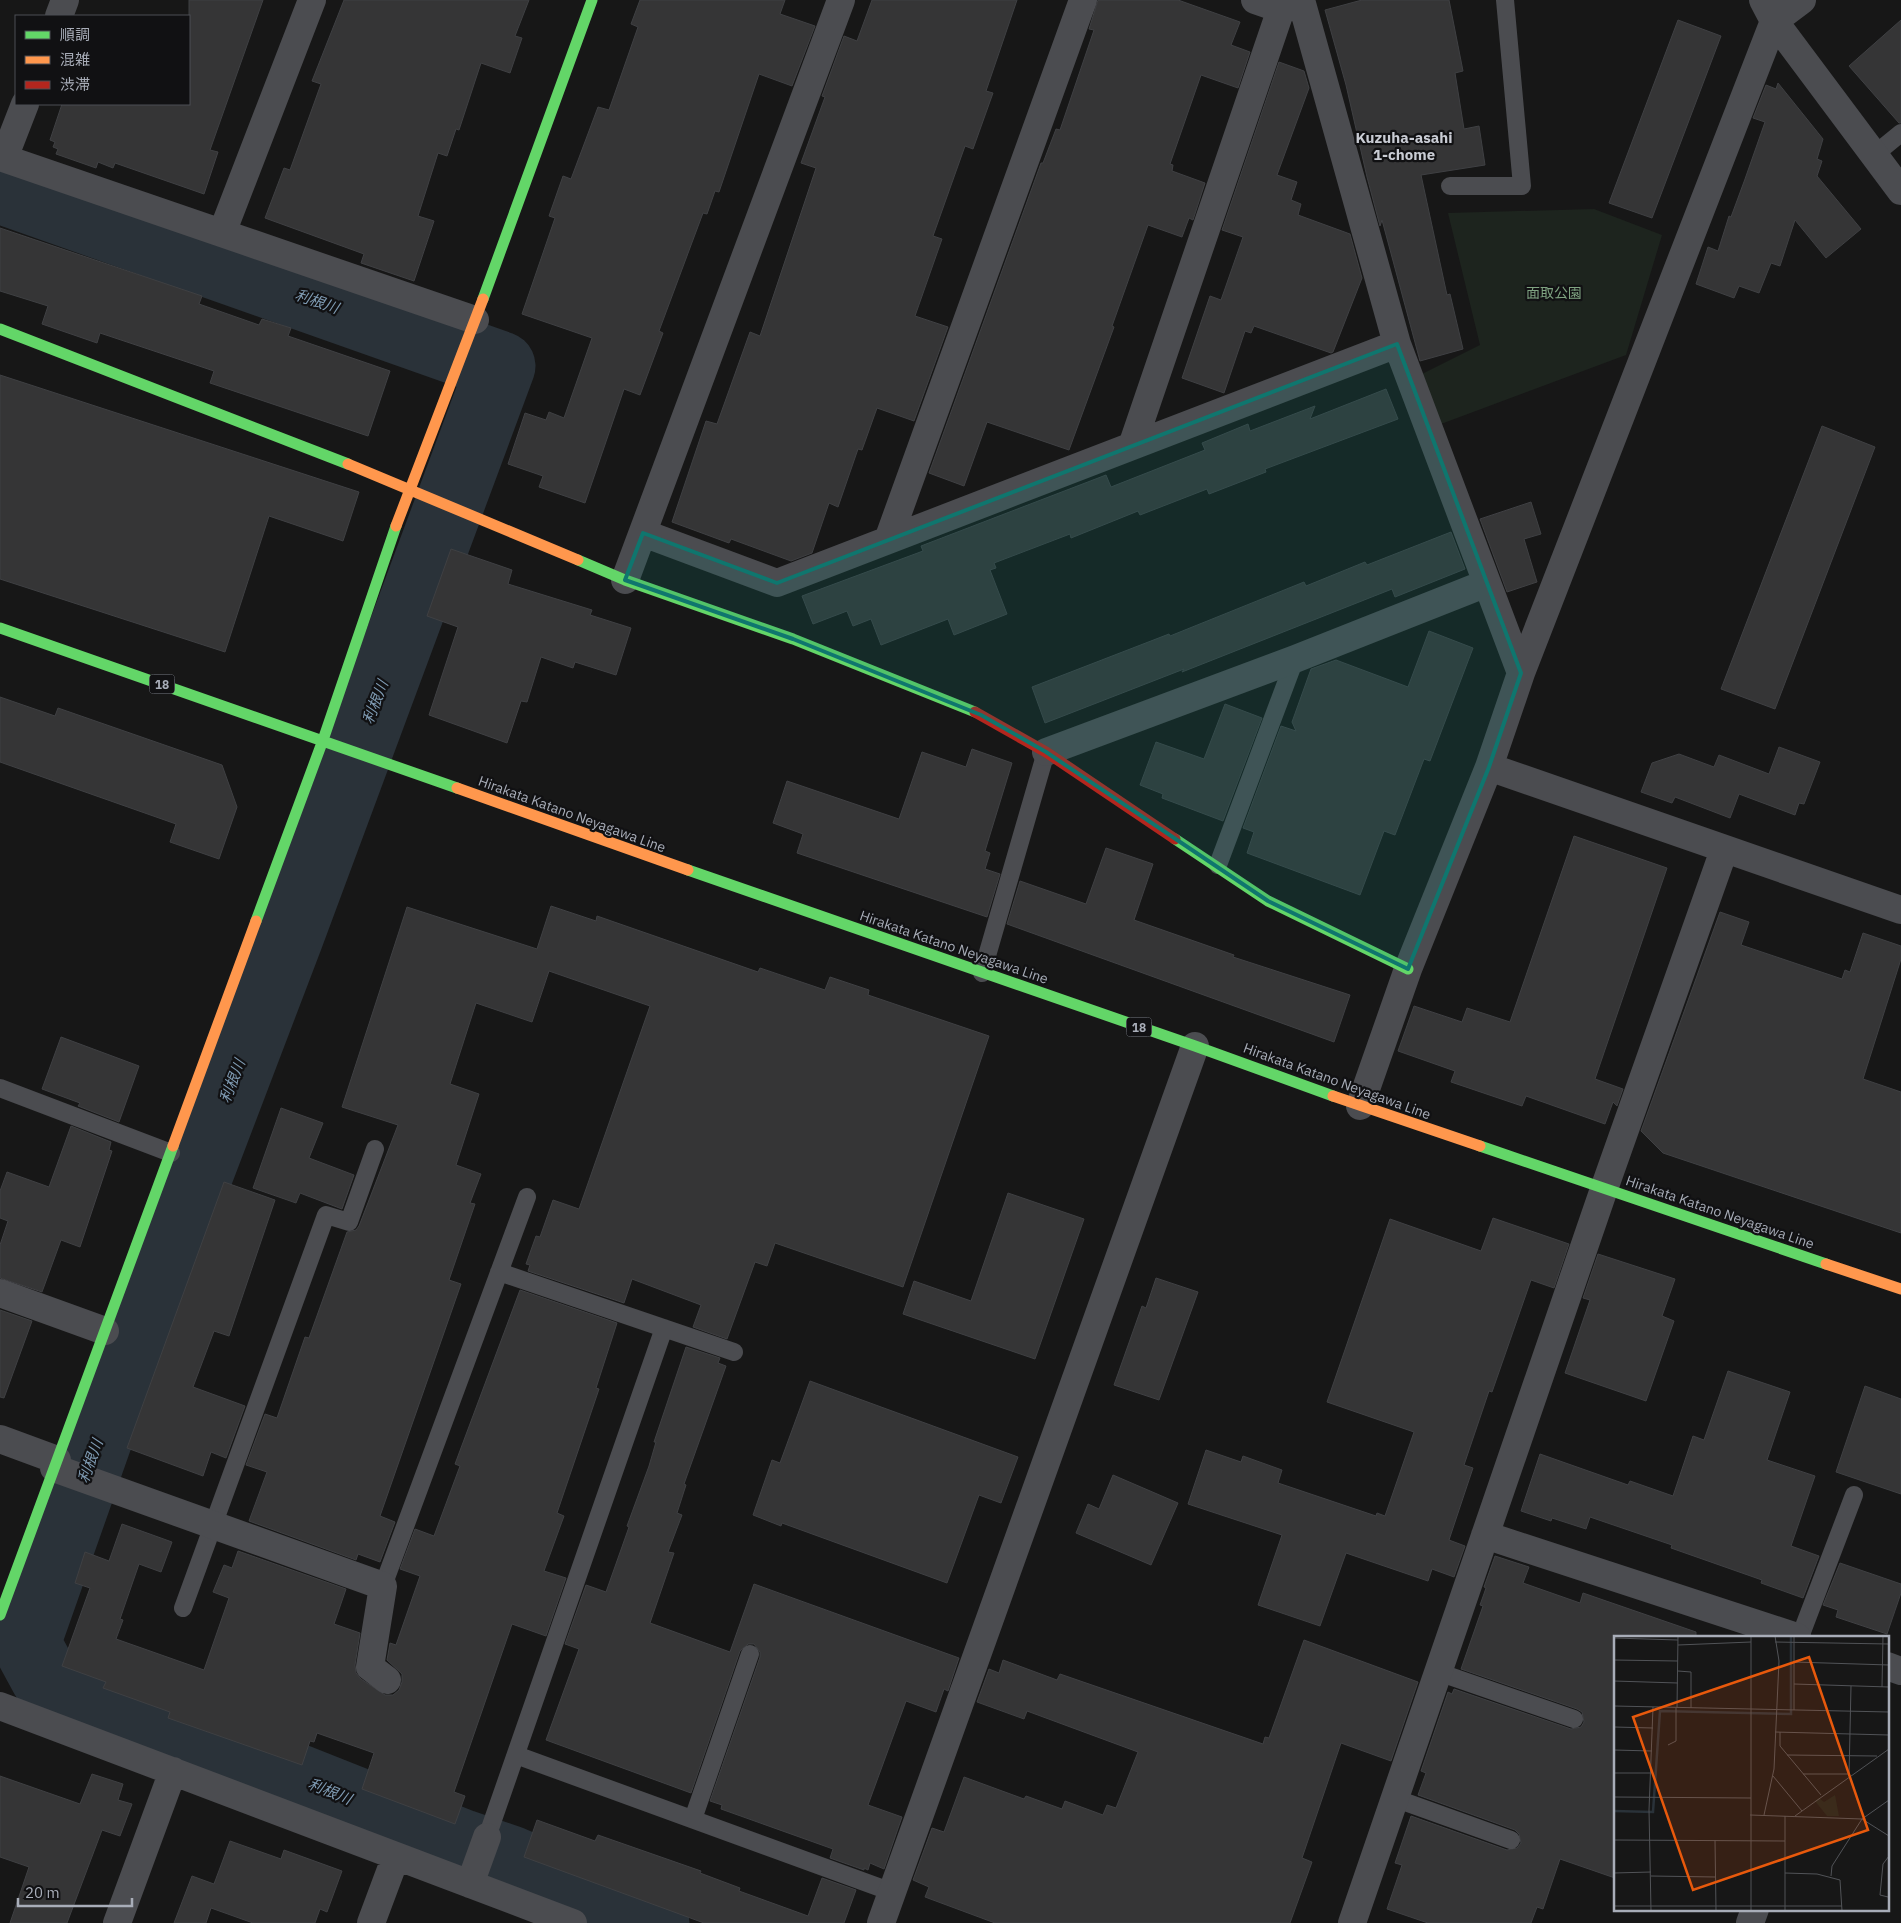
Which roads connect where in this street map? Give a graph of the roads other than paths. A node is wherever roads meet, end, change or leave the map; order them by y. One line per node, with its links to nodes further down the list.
1 (65, 0): 11 (street)
2 (312, 0): 18 (street)
3 (592, 0): 19 (street)
4 (841, 0): 24 (street)
5 (1083, 0): 25 (street)
6 (1255, 0): 9 (street)
7 (1505, 0): 16 (lane)
8 (1802, 0): 10 (street)
9 (1295, 5): 21 (street); 22 (street)
10 (1769, 11): 14 (street); 30 (street)
11 (59, 15)
12 (25, 105): 15 (street)
13 (1901, 133): 14 (lane)
14 (1874, 155): 17 (street)
15 (2, 158): 18 (street)
16 (1450, 186)
17 (1901, 191)
18 (222, 232): 19 (street)
19 (475, 320): 23 (street)
20 (0, 329): 23 (street)
21 (1397, 344): 22 (street); 27 (street)
22 (1132, 446): 25 (street)
23 (409, 488): 26 (street); 31 (street)
24 (643, 533): 25 (street); 26 (street)
25 (888, 540)
26 (625, 580): 32 (street)
27 (1487, 583): 29 (street); 30 (street)
28 (0, 628): 31 (street, Hirakata Katano Neyagawa Line / 18)
29 (1295, 659): 32 (street); 35 (lane)
30 (1521, 674): 33 (street)
31 (323, 740): 38 (street, Hirakata Katano Neyagawa Line / 18); 43 (street)
32 (1046, 752): 35 (street); 38 (lane)
33 (1489, 767): 34 (street); 37 (street)
34 (1724, 850): 36 (street); 44 (street)
35 (1218, 865): 37 (street)
36 (1901, 910)
37 (1408, 968): 41 (street)
38 (982, 972): 39 (street, Hirakata Katano Neyagawa Line / 18)
39 (1195, 1046): 41 (street, Hirakata Katano Neyagawa Line / 18); 77 (street)
40 (0, 1088): 43 (lane)
41 (1360, 1106): 44 (street, Hirakata Katano Neyagawa Line / 18)
42 (375, 1149): 55 (lane)
43 (171, 1153): 50 (street)
44 (1604, 1189): 47 (street, Hirakata Katano Neyagawa Line / 18); 56 (street)
45 (527, 1196): 46 (lane)
46 (499, 1272): 49 (lane); 57 (lane)
47 (1901, 1289)
48 (0, 1293): 50 (street)
49 (664, 1328): 51 (lane); 69 (lane)
50 (105, 1331): 53 (street)
51 (734, 1352)
52 (0, 1439): 53 (street)
53 (62, 1468): 55 (street); 59 (street)
54 (1854, 1495): 61 (lane)
55 (211, 1524): 57 (street); 58 (lane)
56 (1485, 1535): 60 (street); 65 (street)
57 (383, 1586): 66 (street)
58 (182, 1608)
59 (0, 1615)
60 (1795, 1636)
61 (1798, 1636)
62 (750, 1654): 72 (lane)
63 (1888, 1666): 64 (street)
64 (1901, 1671)
65 (1438, 1672): 68 (lane); 71 (street)
66 (387, 1680)
67 (0, 1706): 70 (street)
68 (1574, 1719)
69 (516, 1754): 72 (lane); 73 (lane)
70 (173, 1771): 75 (street); 79 (street)
71 (1394, 1798): 74 (lane); 83 (street)
72 (693, 1819): 77 (lane)
73 (487, 1837): 76 (street)
74 (1512, 1840)
75 (396, 1856): 76 (street); 80 (street)
76 (473, 1877): 81 (street)
77 (892, 1892): 82 (street)
78 (1755, 1910): 84 (street)
79 (117, 1923)
80 (371, 1923)
81 (573, 1923)
82 (881, 1923)
83 (1352, 1923)
84 (1750, 1923)

